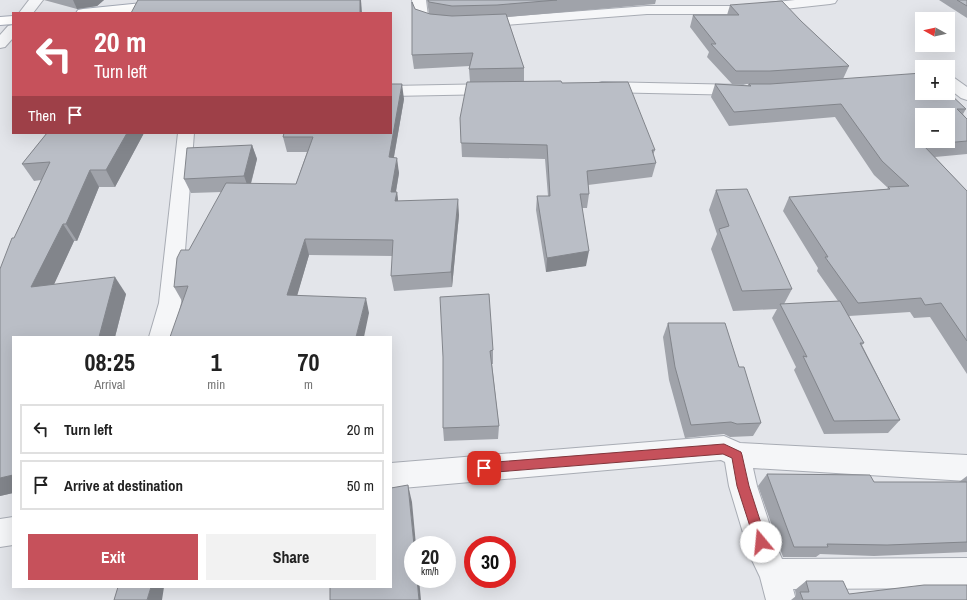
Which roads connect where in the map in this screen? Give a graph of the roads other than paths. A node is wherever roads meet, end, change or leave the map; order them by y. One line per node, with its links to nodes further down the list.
1 (36, 0): 5 (street)
2 (210, 0): 6 (main road)
3 (419, 0): 4 (street)
4 (830, 0)
5 (27, 12)
6 (93, 12)
7 (12, 20): 8 (main road)
8 (0, 21)
9 (12, 30): 10 (street)
10 (0, 44)
11 (967, 75): 12 (street)
12 (955, 78)
13 (955, 85): 18 (street)
14 (589, 87): 16 (street)
15 (512, 88): 17 (street)
16 (758, 90)
17 (392, 92)
18 (967, 95)
19 (186, 134): 20 (street)
20 (161, 336)
21 (737, 455): 22 (street); 23 (street); 27 (street)
22 (967, 468)
23 (392, 476)
24 (12, 531): 25 (street)
25 (0, 533)
26 (967, 573): 27 (street)
27 (777, 587)

